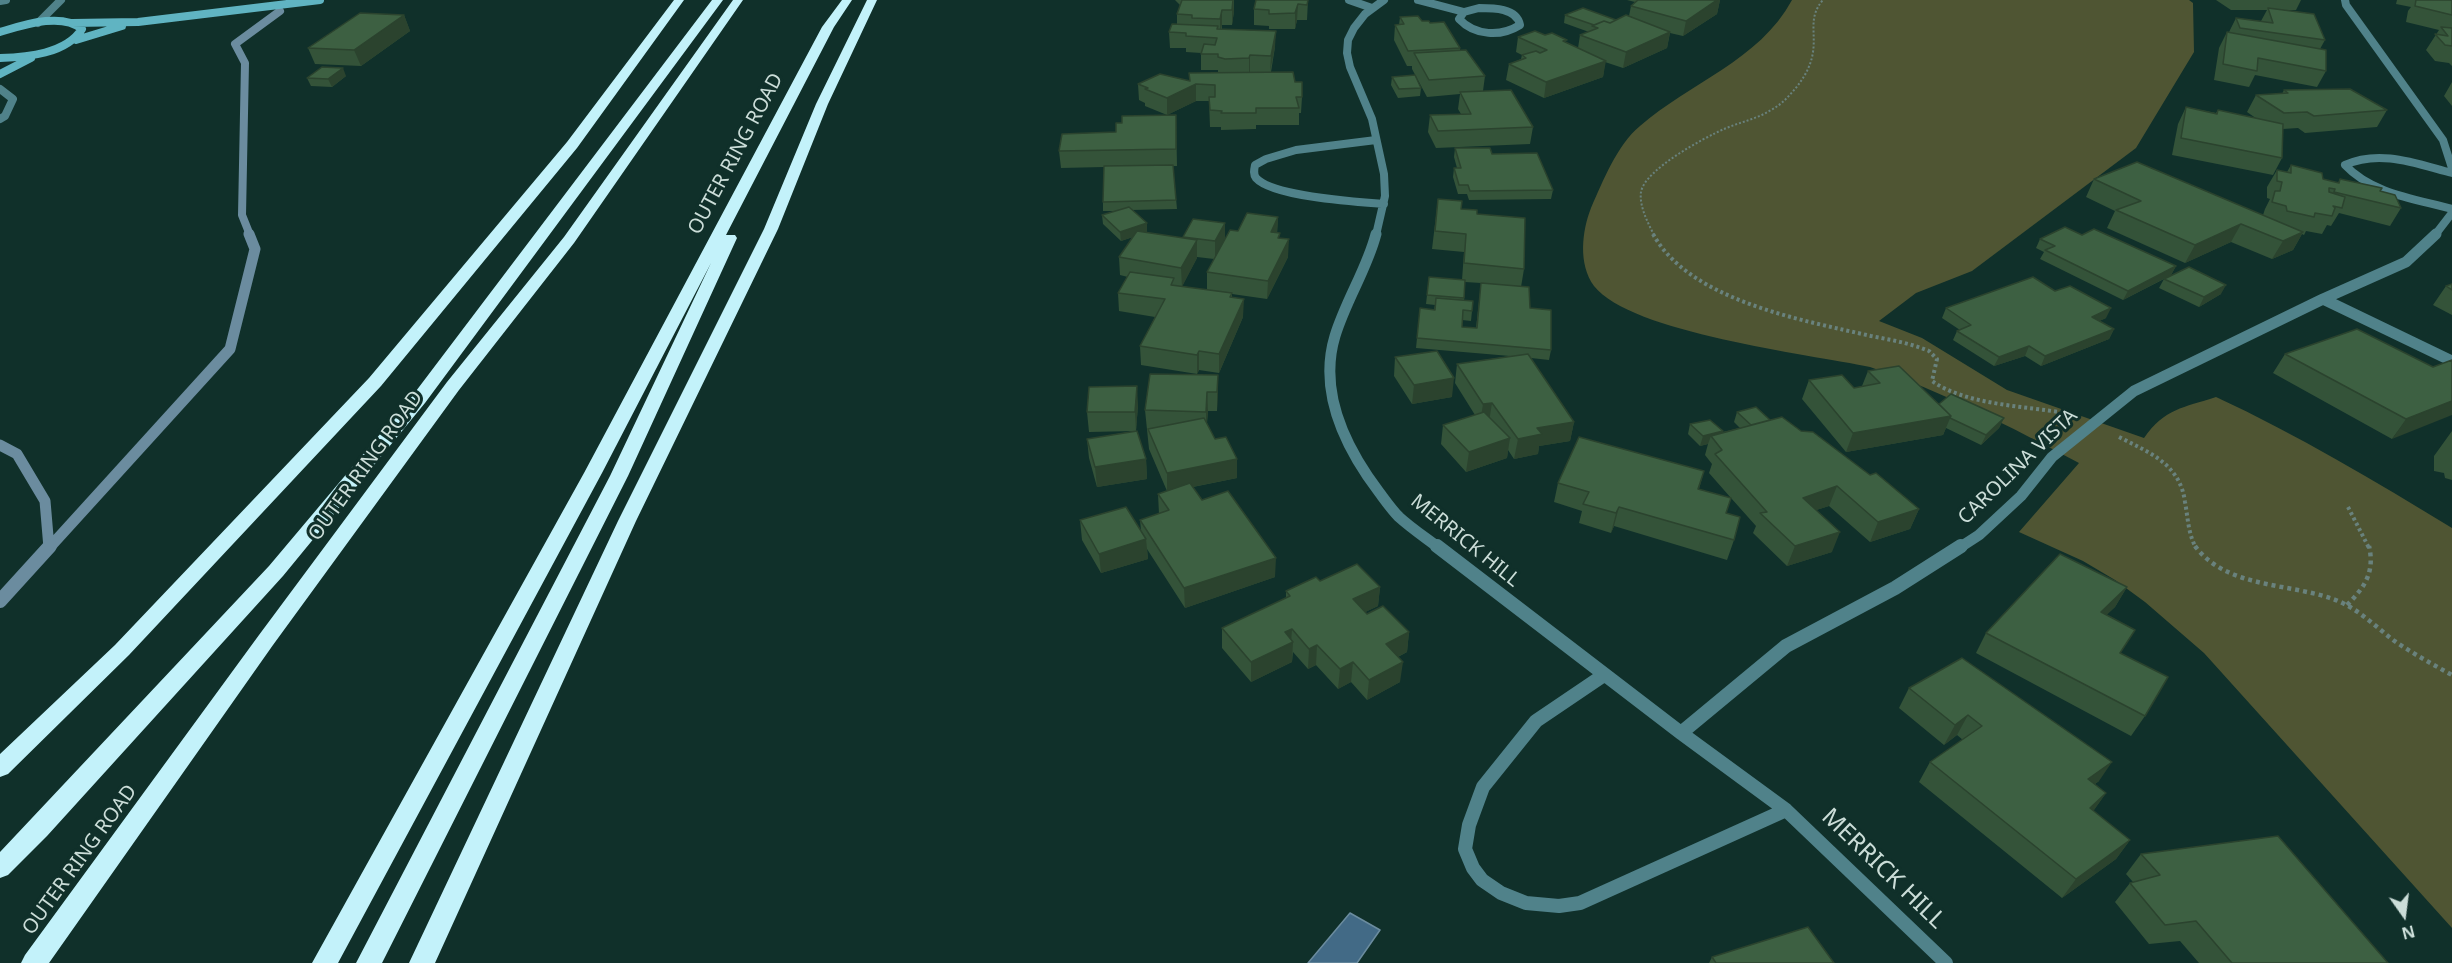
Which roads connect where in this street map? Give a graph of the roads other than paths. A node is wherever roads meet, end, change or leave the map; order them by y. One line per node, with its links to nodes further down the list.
1 (6, 0): 10 (street)
2 (61, 0): 16 (street)
3 (320, 0): 15 (street)
4 (678, 0): 35 (highway)
5 (872, 0): 41 (highway)
6 (1349, 0): 13 (street)
7 (1384, 0): 13 (street, MERRICK HILL)
8 (1418, 0): 14 (street)
9 (2345, 0): 27 (street)
10 (0, 1)
11 (846, 1): 18 (highway, OUTER RING ROAD)
12 (724, 6): 37 (highway); 38 (highway, OUTER RING ROAD)
13 (1372, 8): 26 (street, MERRICK HILL)
14 (1464, 12): 14 (street)
15 (138, 22): 17 (street); 20 (street)
16 (38, 23): 17 (street); 19 (street)
17 (72, 23): 20 (street)
18 (828, 27): 39 (highway, OUTER RING ROAD); 40 (highway)
19 (0, 32)
20 (70, 42): 21 (street)
21 (43, 52): 22 (street); 23 (street)
22 (0, 58)
23 (0, 74)
24 (0, 89): 25 (street)
25 (0, 119)
26 (1376, 140): 29 (street, MERRICK HILL); 29 (street)
27 (2452, 168)
28 (2452, 174): 30 (street)
29 (1384, 204): 33 (street, MERRICK HILL)
30 (2452, 211): 31 (street, CAROLINA VISTA)
31 (2323, 299): 32 (street); 34 (street, CAROLINA VISTA)
32 (2452, 361)
33 (1604, 675): 34 (street, MERRICK HILL); 36 (street)
34 (1681, 733): 36 (street, MERRICK HILL)
35 (0, 768)
36 (1786, 810): 42 (street, MERRICK HILL)
37 (0, 868)
38 (34, 963)
39 (325, 963)
40 (369, 963)
41 (422, 963)
42 (1946, 963)

